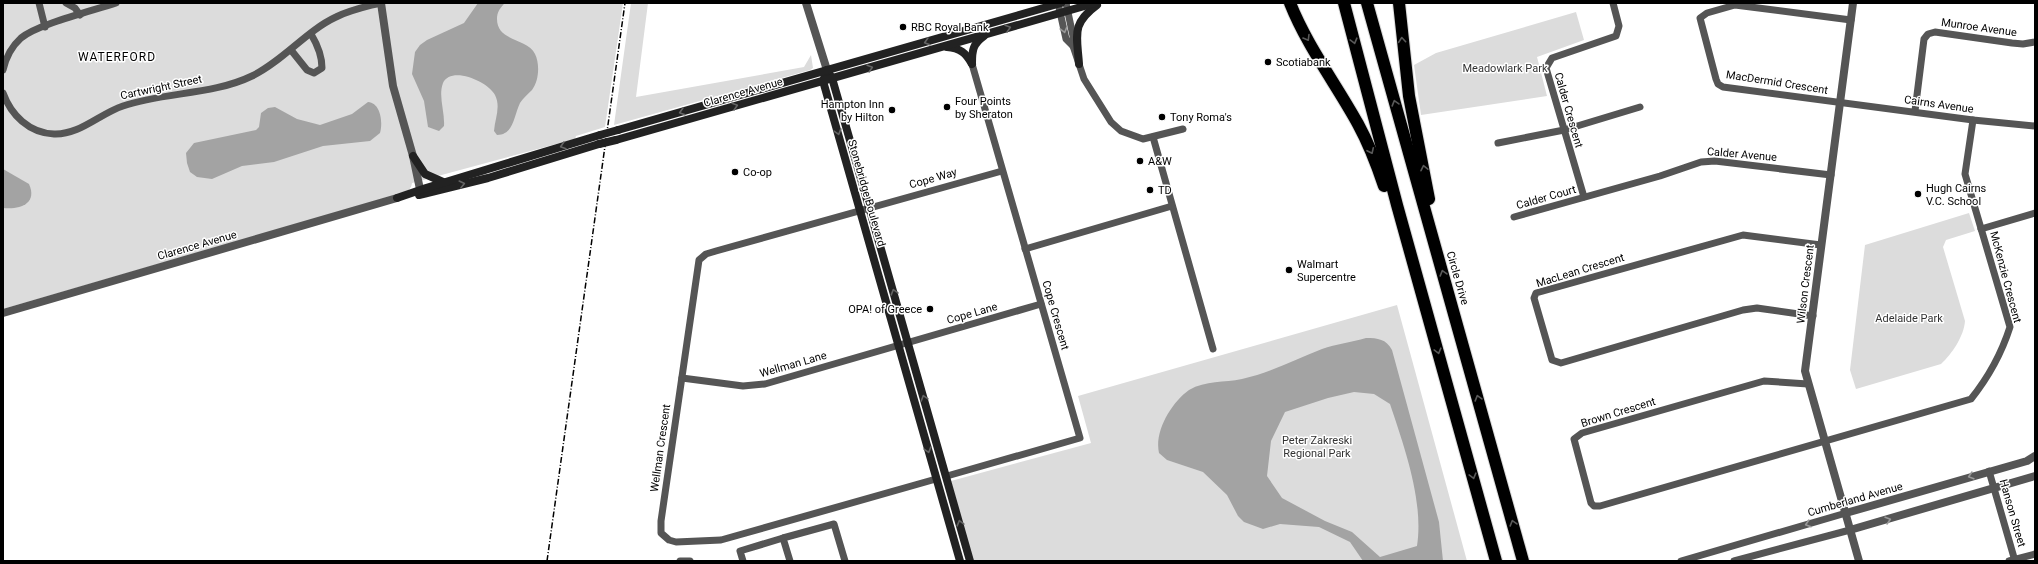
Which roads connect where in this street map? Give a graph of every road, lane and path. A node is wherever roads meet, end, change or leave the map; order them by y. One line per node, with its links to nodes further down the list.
1 (39, 3): 17 (street)
2 (66, 3): 15 (street)
3 (116, 3): 15 (street)
4 (380, 3): 19 (street, Cartwright Street); 39 (street, Cartwright Street)
5 (806, 3): 26 (street)
6 (1095, 3): 14 (main road, Clarence Avenue)
7 (1100, 3): 24 (main road)
8 (1290, 3): 56 (highway, one-way to 56)
9 (1344, 3): 56 (highway, one-way to 56)
10 (1367, 3): 51 (highway, Circle Drive, one-way to 10)
11 (1399, 3): 51 (highway, one-way to 11)
12 (1613, 3): 36 (street, Calder Crescent)
13 (1853, 3): 16 (street, Wilson Crescent)
14 (1062, 6): 18 (main road, Clarence Avenue, one-way to 14); 24 (street); 26 (main road, Clarence Avenue, one-way to 26)
15 (80, 15): 17 (street)
16 (1851, 20): 30 (street, Wilson Crescent); 30 (street, MacDermid Crescent)
17 (45, 27): 25 (street)
18 (988, 33): 21 (main road, Clarence Avenue); 23 (main road)
19 (311, 34): 22 (street, Cartwright Street); 22 (street)
20 (2035, 42): 32 (street, Munroe Avenue)
21 (940, 47): 23 (main road); 27 (main road, Clarence Avenue, one-way to 21)
22 (290, 50): 29 (street, Cartwright Street)
23 (972, 64): 40 (street, Cope Crescent)
24 (1079, 64): 37 (street)
25 (3, 70)
26 (827, 70): 27 (main road, Stonebridge Boulevard); 28 (main road); 42 (main road, Clarence Avenue, one-way to 42, bridge)
27 (832, 78): 28 (main road, Clarence Avenue); 47 (main road, Stonebridge Boulevard)
28 (823, 81): 43 (main road, Clarence Avenue, one-way to 28, bridge); 47 (main road, Stonebridge Boulevard, one-way to 47)
29 (3, 93)
30 (1840, 102): 32 (street, Cairns Avenue); 41 (street, Wilson Crescent)
31 (1640, 107): 36 (street)
32 (1915, 112): 33 (street, Cairns Avenue)
33 (1973, 120): 34 (street, Cairns Avenue); 50 (street, McKenzie Crescent)
34 (2035, 126)
35 (1183, 129): 37 (street)
36 (1564, 130): 38 (street); 44 (street, Calder Crescent)
37 (1153, 137): 46 (street)
38 (1498, 143)
39 (413, 153): 42 (main road); 43 (street, Cartwright Street)
40 (1002, 171): 47 (street, Cope Way); 53 (street, Cope Crescent)
41 (1831, 175): 44 (street, Calder Avenue); 52 (street, Wilson Crescent)
42 (444, 182): 43 (main road, Clarence Avenue)
43 (424, 191): 45 (main road, Clarence Avenue)
44 (1584, 197): 49 (street, Calder Court)
45 (396, 198): 55 (street, Clarence Avenue)
46 (1172, 206): 53 (street); 60 (street)
47 (865, 209): 58 (main road, Stonebridge Boulevard, one-way to 47); 59 (main road, Stonebridge Boulevard); 61 (street, Wellman Crescent)
48 (2035, 213): 50 (street)
49 (1514, 217)
50 (1982, 229): 63 (street, McKenzie Crescent)
51 (1432, 234): 83 (highway, Circle Drive, one-way to 51)
52 (1821, 246): 57 (street, Wilson Crescent); 57 (street, MacLean Crescent)
53 (1025, 249): 54 (street, Cope Crescent)
54 (1041, 304): 58 (street, Cope Lane); 66 (street, Cope Crescent)
55 (3, 313)
56 (1428, 313): 82 (highway, one-way to 82)
57 (1812, 316): 62 (street, Wilson Crescent)
58 (908, 343): 59 (street, Wellman Lane); 66 (main road, Stonebridge Boulevard, one-way to 58)
59 (899, 346): 61 (street, Wellman Lane); 68 (main road, Stonebridge Boulevard, one-way to 68)
60 (1213, 349)
61 (682, 378): 68 (street, Wellman Crescent)
62 (1808, 384): 63 (street, Wilson Crescent); 63 (street, Brown Crescent)
63 (1825, 442): 70 (street, Wilson Crescent)
64 (2035, 456): 65 (street, Cumberland Avenue)
65 (1989, 471): 69 (street, Hanson Street); 70 (street, Cumberland Avenue, one-way to 70)
66 (947, 476): 81 (main road, Stonebridge Boulevard, one-way to 66)
67 (2035, 476): 69 (street)
68 (936, 479): 80 (main road, Stonebridge Boulevard)
69 (1994, 489): 71 (street, one-way to 69); 74 (street, Hanson Street)
70 (1846, 513): 71 (street, Wilson Crescent); 84 (street, Cumberland Avenue, one-way to 84)
71 (1850, 530): 85 (street); 86 (street, Wilson Crescent)
72 (783, 538): 77 (street); 78 (street); 79 (street)
73 (2035, 554): 74 (street)
74 (2013, 560)
75 (680, 561): 76 (street)
76 (690, 561)
77 (742, 561)
78 (790, 561)
79 (845, 561)
80 (960, 561)
81 (970, 561)
82 (1496, 561)
83 (1523, 561)
84 (1681, 561)
85 (1734, 561)
86 (1859, 561)

